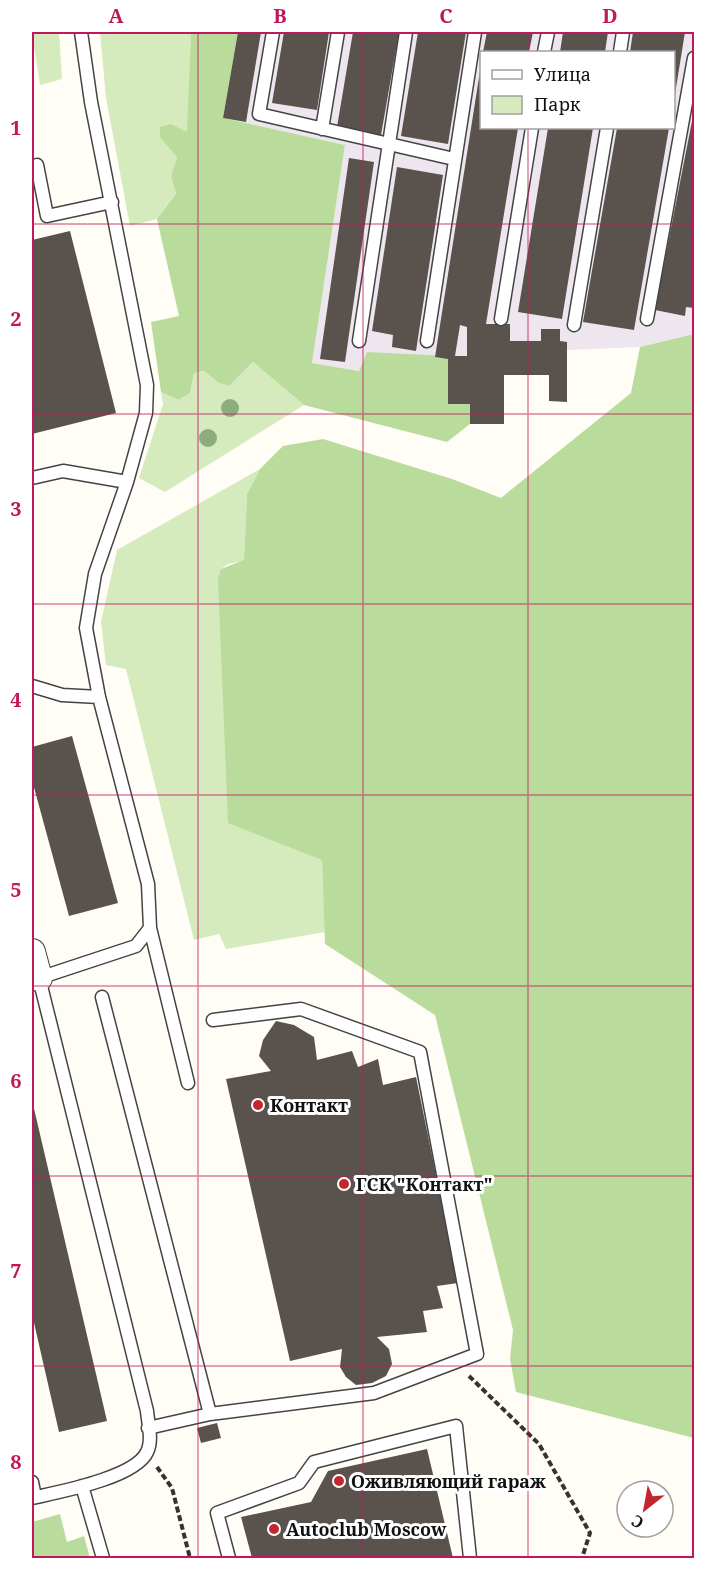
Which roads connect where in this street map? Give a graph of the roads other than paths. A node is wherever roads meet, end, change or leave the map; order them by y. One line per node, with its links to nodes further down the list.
1 (81, 32): 17 (lane)
2 (273, 32): 11 (lane)
3 (338, 32): 11 (lane)
4 (406, 32): 14 (lane)
5 (475, 32): 15 (lane)
6 (548, 32): 8 (lane)
7 (623, 32): 9 (lane)
8 (544, 51)
9 (620, 51)
10 (694, 58): 19 (lane)
11 (322, 129): 14 (lane)
12 (532, 129): 18 (lane)
13 (607, 129): 20 (lane)
14 (387, 144): 15 (lane); 21 (lane)
15 (454, 159): 22 (lane)
16 (36, 165): 17 (lane)
17 (112, 202): 24 (lane)
18 (501, 319)
19 (647, 319)
20 (574, 324)
21 (358, 341)
22 (427, 341)
23 (32, 478): 24 (lane)
24 (127, 482): 26 (lane)
25 (32, 686): 26 (lane)
26 (99, 697): 27 (lane)
27 (150, 928): 29 (lane); 32 (lane)
28 (32, 952): 29 (street)
29 (39, 978): 34 (lane)
30 (102, 997): 33 (lane)
31 (213, 1020): 33 (lane)
32 (188, 1083)
33 (210, 1414): 34 (lane)
34 (148, 1428): 36 (lane)
35 (32, 1482): 37 (lane)
36 (82, 1486): 37 (lane); 38 (lane)
37 (33, 1498)
38 (103, 1558)
39 (229, 1558): 40 (lane)
40 (470, 1558)

